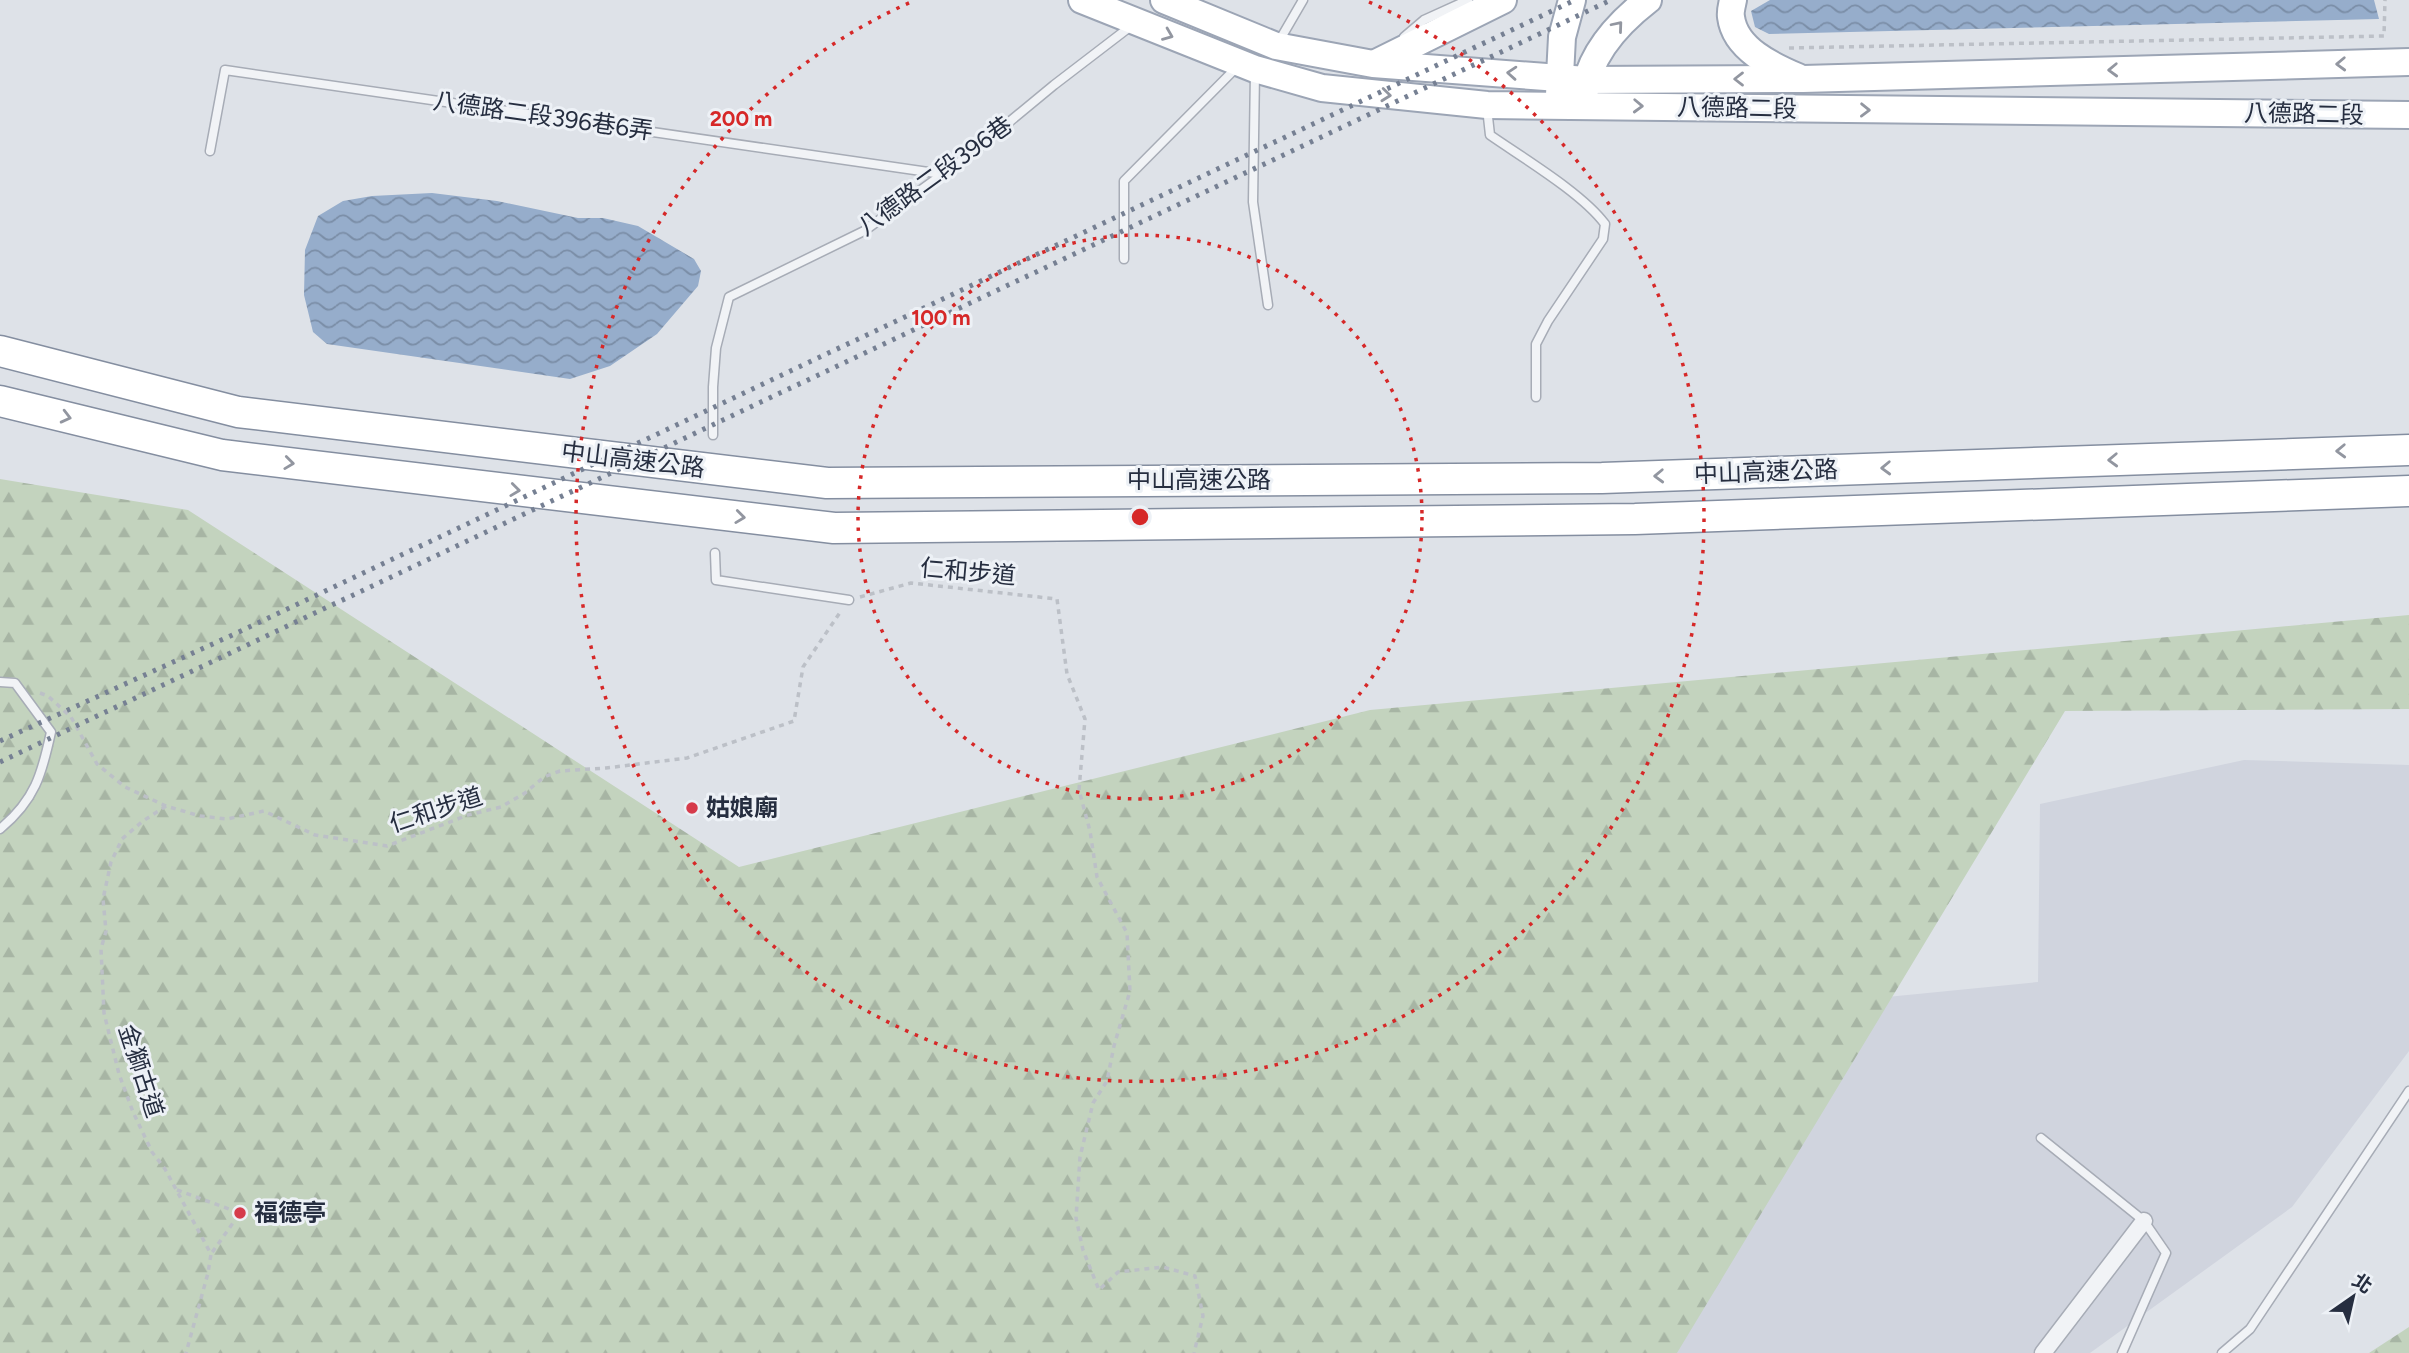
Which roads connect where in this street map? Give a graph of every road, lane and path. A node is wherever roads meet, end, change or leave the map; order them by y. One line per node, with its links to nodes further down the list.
1 (1083, 0): 10 (main road, 八德路二段)
2 (1164, 0): 11 (main road, 八德路二段)
3 (1303, 0): 11 (lane)
4 (1468, 0): 14 (lane)
5 (1503, 0): 14 (main road)
6 (1572, 0): 17 (main road)
7 (1648, 0): 17 (main road, one-way to 7)
8 (1733, 0): 16 (main road)
9 (2385, 0): 12 (path)
10 (1136, 22): 15 (main road, 八德路二段, one-way to 15); 21 (lane, 八德路二段396巷)
11 (1276, 46): 14 (main road, 八德路二段)
12 (1779, 48)
13 (2409, 62): 16 (main road, 八德路二段, one-way to 16)
14 (1373, 64): 17 (main road, 八德路二段, one-way to 14)
15 (1248, 66): 18 (main road, 八德路二段, one-way to 18); 22 (lane); 23 (lane)
16 (1803, 79): 17 (main road, 八德路二段, one-way to 17)
17 (1572, 92): 18 (main road, 八德路二段); 19 (main road, 八德路二段, one-way to 19)
18 (1487, 105): 25 (lane)
19 (2409, 115)
20 (210, 151): 21 (lane, 八德路二段396巷6弄)
21 (942, 174): 27 (lane, 八德路二段396巷)
22 (1124, 258)
23 (1268, 305)
24 (0, 351): 28 (highway, 中山高速公路, one-way to 24)
25 (1536, 397)
26 (0, 401): 29 (highway, 中山高速公路, one-way to 29)
27 (713, 435)
28 (2409, 450)
29 (2409, 491)
30 (715, 553): 31 (lane)
31 (849, 600): 34 (path, 仁和步道); 42 (path, 仁和步道)
32 (0, 682): 33 (lane)
33 (15, 683): 34 (path, 仁和步道); 35 (lane)
34 (166, 806): 38 (path, 金獅古道)
35 (0, 830)
36 (2409, 1091): 45 (lane)
37 (2041, 1138): 39 (lane)
38 (176, 1190): 40 (path, 金獅古道); 40 (path)
39 (2144, 1221): 43 (street); 44 (lane)
40 (211, 1254): 41 (path)
41 (186, 1353)
42 (1194, 1353)
43 (2043, 1353)
44 (2122, 1353)
45 (2222, 1353)

